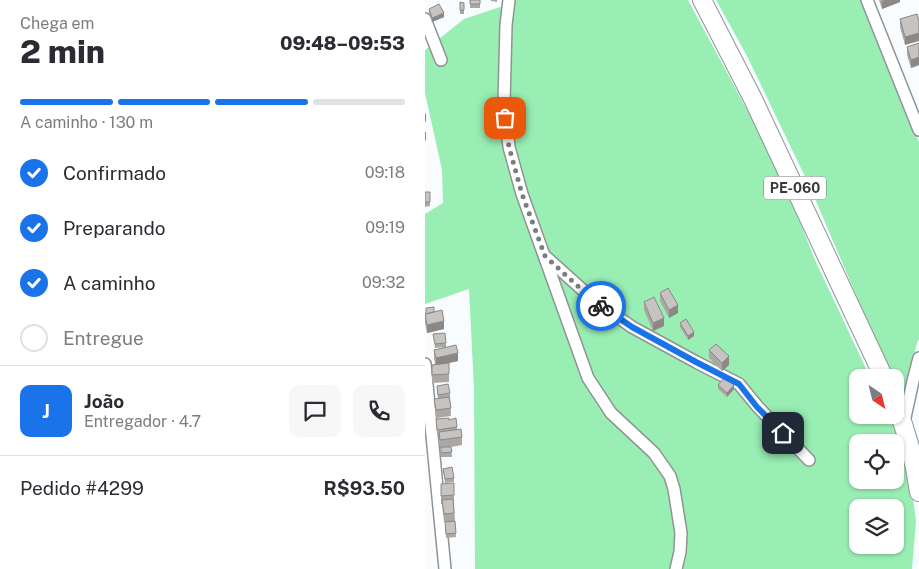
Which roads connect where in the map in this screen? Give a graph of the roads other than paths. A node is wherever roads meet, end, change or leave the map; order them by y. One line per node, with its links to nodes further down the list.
1 (509, 0): 7 (street)
2 (702, 0): 10 (main road, PE-060 / PE-060)
3 (867, 0): 6 (street)
4 (425, 18): 5 (street)
5 (441, 60)
6 (919, 130)
7 (545, 256): 13 (street); 16 (street)
8 (919, 358): 11 (street)
9 (425, 364): 15 (street)
10 (880, 369)
11 (904, 420)
12 (903, 424): 14 (main road)
13 (809, 460)
14 (919, 492)
15 (445, 569)
16 (676, 569)

